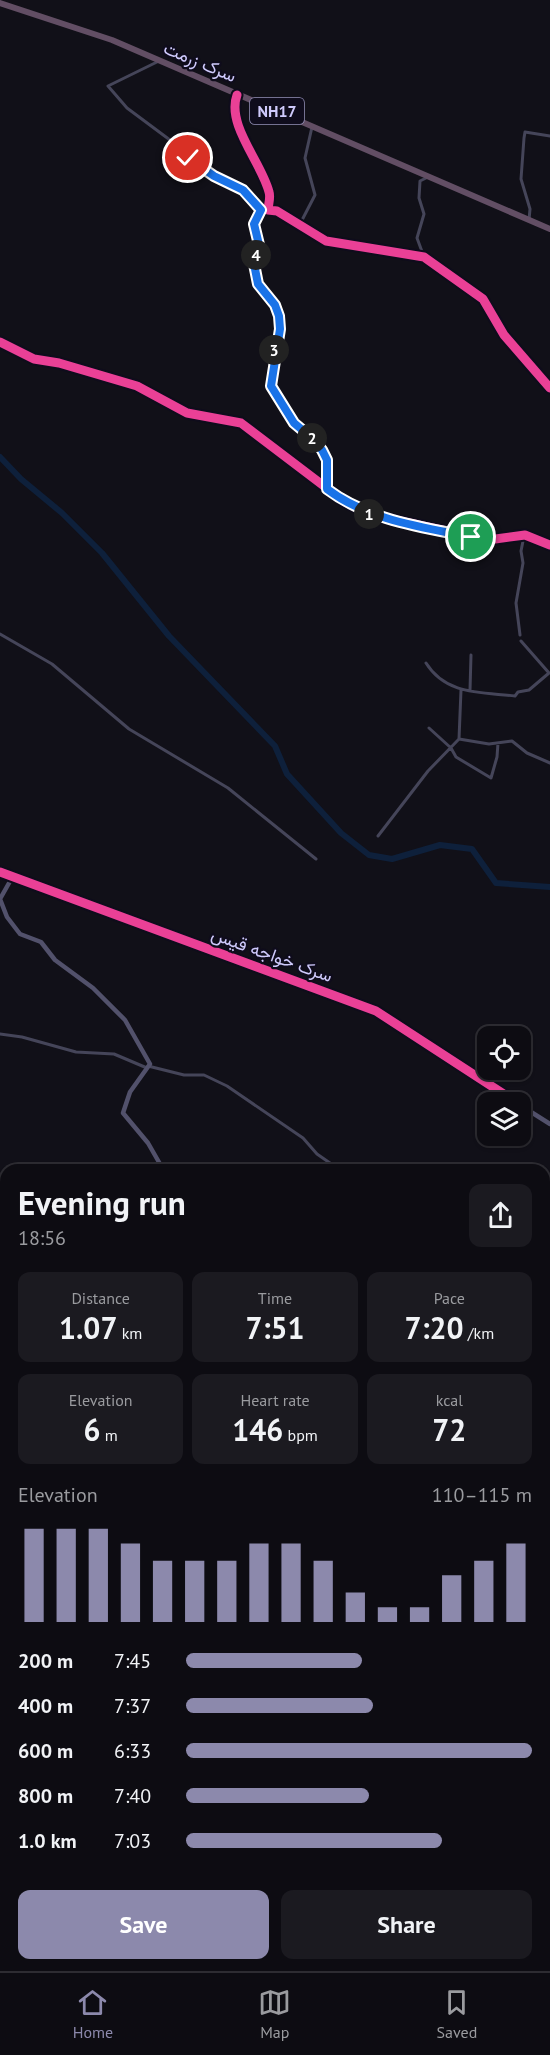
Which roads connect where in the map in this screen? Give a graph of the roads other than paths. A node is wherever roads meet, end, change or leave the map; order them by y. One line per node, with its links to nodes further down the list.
1 (0, 3): 2 (highway, سرک زرمت / NH17)
2 (159, 61): 3 (highway, سرک زرمت / NH17); 8 (street)
3 (237, 94): 4 (highway, سرک زرمت / NH17); 7 (street)
4 (312, 126): 6 (highway, سرک زرمت / NH17); 10 (street)
5 (550, 136): 9 (street)
6 (428, 177): 9 (highway, سرک زرمت / NH17); 12 (street)
7 (267, 209): 8 (street); 10 (street)
8 (261, 210): 15 (street)
9 (529, 220): 11 (highway, سرک زرمت / NH17)
10 (300, 224): 12 (street)
11 (550, 229)
12 (421, 256): 14 (street)
13 (0, 342): 15 (street)
14 (550, 388)
15 (327, 489): 16 (street)
16 (525, 535): 17 (street); 19 (street)
17 (550, 545)
18 (0, 634): 32 (street)
19 (520, 634)
20 (521, 641): 23 (street)
21 (471, 655): 25 (street)
22 (426, 663): 24 (street)
23 (549, 673): 25 (street)
24 (461, 690): 25 (street); 27 (street)
25 (470, 690)
26 (429, 728): 29 (street)
27 (459, 739): 28 (street); 29 (street)
28 (498, 743): 29 (street); 30 (street)
29 (451, 748): 31 (street)
30 (550, 763)
31 (378, 836)
32 (316, 859)
33 (0, 872): 34 (street, سرک خواجه قیس)
34 (13, 876): 35 (street); 38 (street, سرک خواجه قیس)
35 (0, 899): 37 (street)
36 (0, 1034): 37 (street)
37 (147, 1067): 41 (street); 42 (street)
38 (501, 1092)
39 (531, 1112): 40 (street)
40 (550, 1124)
41 (160, 1164)
42 (331, 1164)
43 (550, 1567): 44 (street)
44 (550, 1606)

